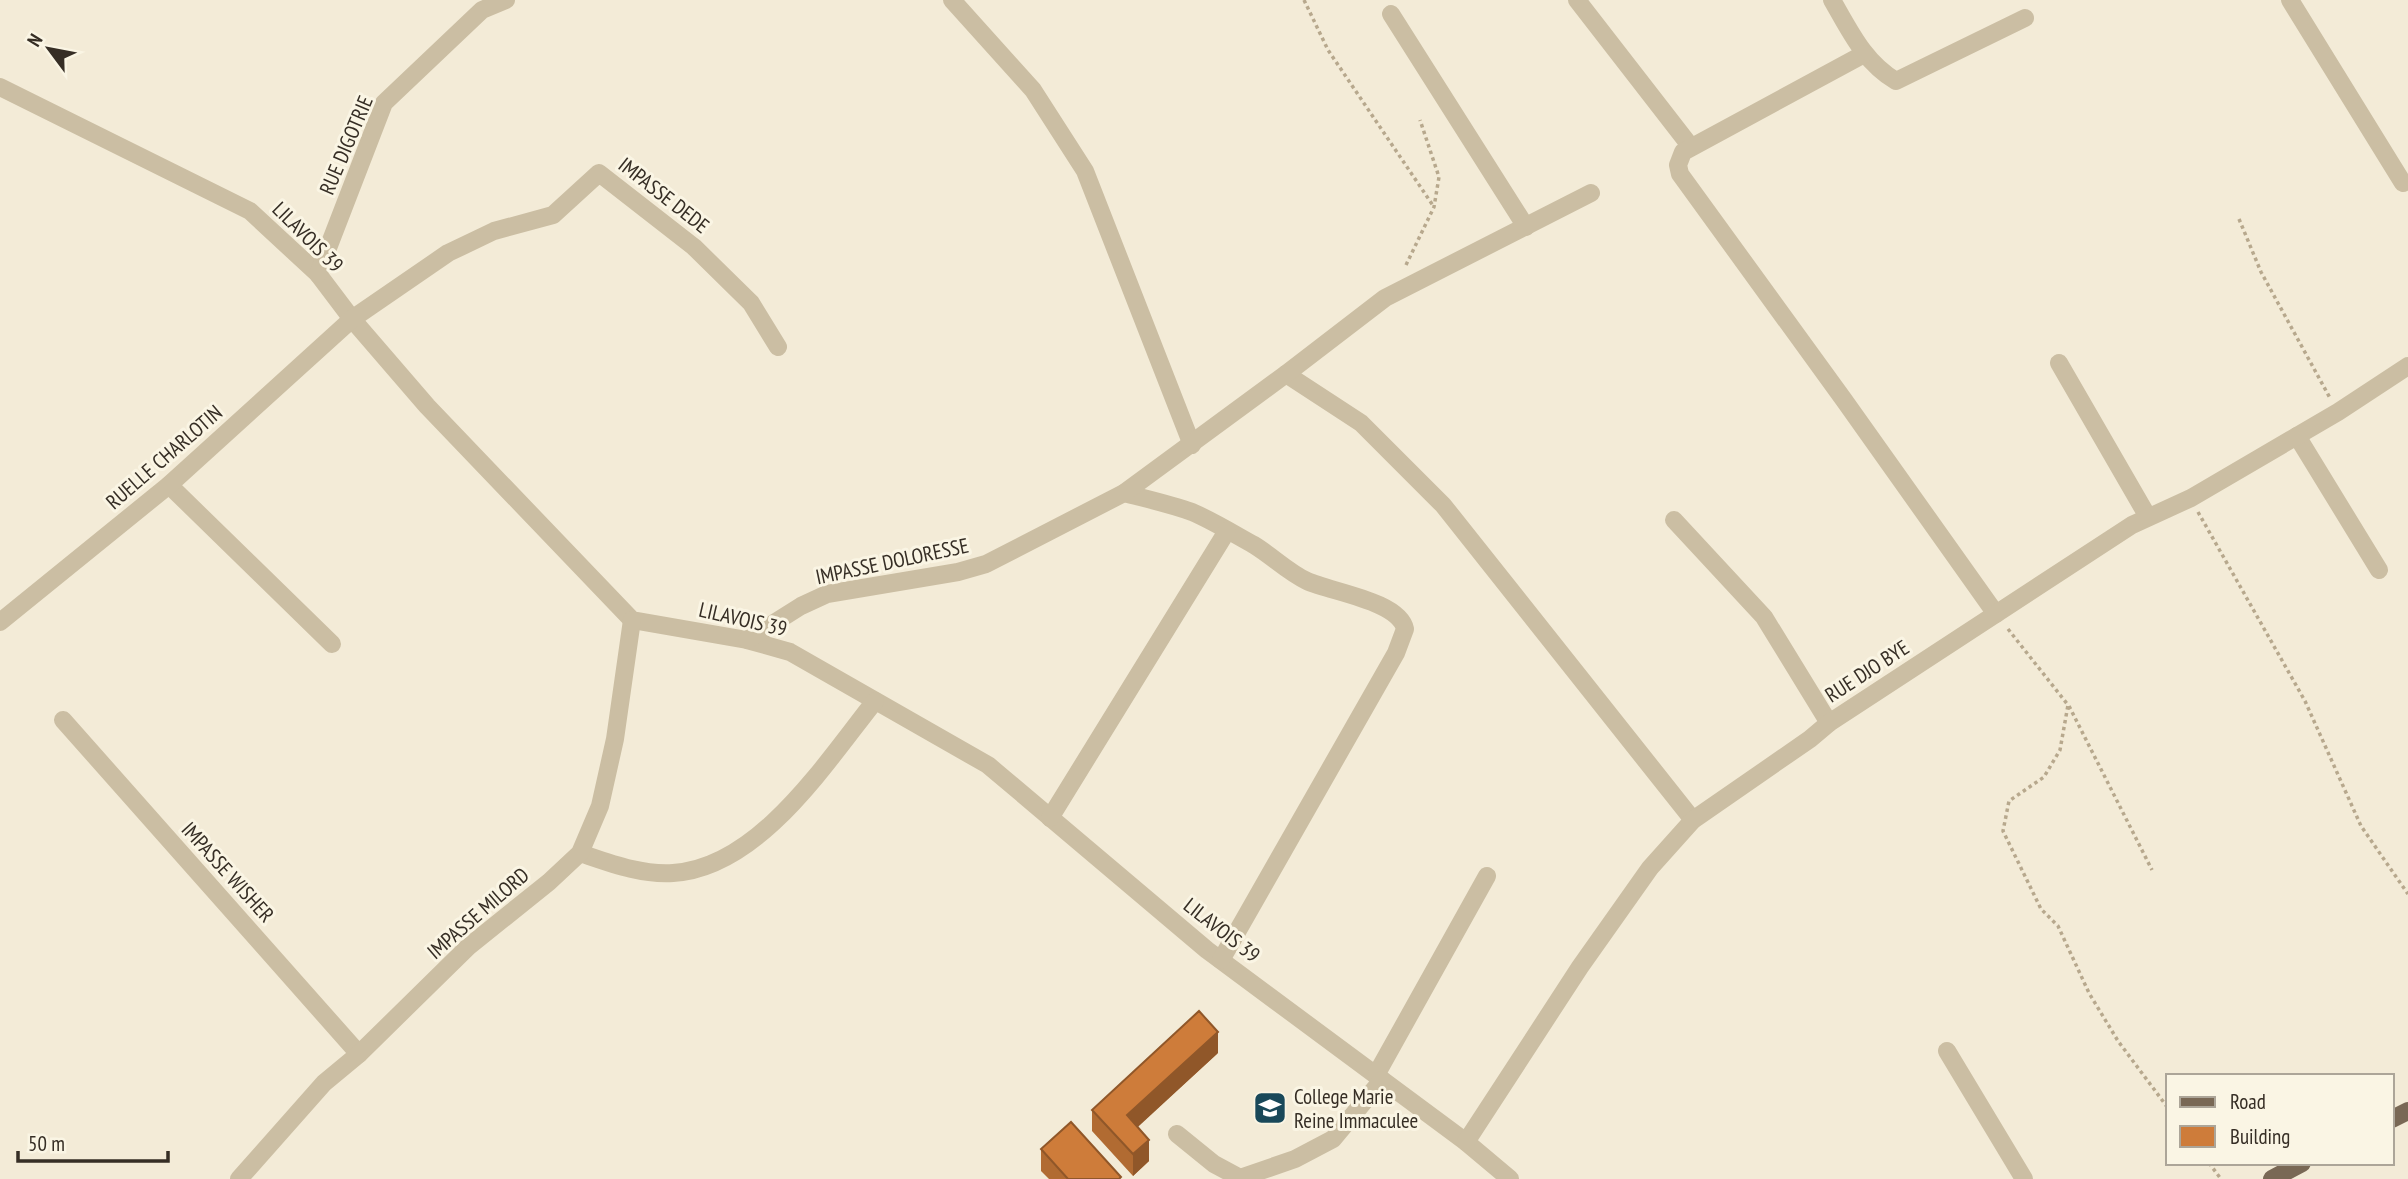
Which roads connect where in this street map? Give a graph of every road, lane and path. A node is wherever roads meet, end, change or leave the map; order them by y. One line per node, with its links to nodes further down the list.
1 (506, 0): 18 (street, RUE DIGOTRIE)
2 (952, 0): 27 (street)
3 (1304, 0): 15 (path)
4 (1577, 0): 12 (street)
5 (1832, 0): 9 (street)
6 (2290, 0): 13 (street)
7 (1391, 14): 17 (street)
8 (2025, 18): 9 (street)
9 (1864, 54): 12 (street)
10 (0, 87): 18 (street, LILAVOIS 39)
11 (1420, 120): 15 (path)
12 (1691, 147): 35 (street)
13 (2403, 183)
14 (1591, 193): 17 (street, IMPASSE DOLORESSE)
15 (1434, 207): 19 (path)
16 (2239, 219): 25 (path)
17 (1526, 227): 19 (street, IMPASSE DOLORESSE)
18 (318, 274): 20 (street, LILAVOIS 39)
19 (1385, 298): 24 (street, IMPASSE DOLORESSE)
20 (352, 320): 21 (street, IMPASSE DEDE); 28 (street, RUELLE CHARLOTIN); 36 (street, LILAVOIS 39)
21 (778, 347)
22 (2059, 363): 31 (street)
23 (2408, 366): 25 (street, RUE DJO BYE)
24 (1286, 374): 27 (street, IMPASSE DOLORESSE); 45 (street)
25 (2338, 412): 26 (street, RUE DJO BYE)
26 (2297, 436): 30 (street, RUE DJO BYE); 34 (street)
27 (1192, 445): 29 (street, IMPASSE DOLORESSE)
28 (169, 485): 37 (street, RUELLE CHARLOTIN); 39 (street)
29 (1124, 493): 33 (street); 38 (street, IMPASSE DOLORESSE)
30 (2191, 498): 31 (street, RUE DJO BYE); 49 (path)
31 (2148, 517): 35 (street, RUE DJO BYE)
32 (1674, 520): 43 (street)
33 (1227, 531): 44 (street); 50 (street)
34 (2379, 570)
35 (1996, 614): 41 (path); 43 (street, RUE DJO BYE)
36 (632, 620): 38 (street, LILAVOIS 39); 46 (street, IMPASSE MILORD)
37 (0, 622)
38 (747, 640): 40 (street, LILAVOIS 39)
39 (332, 644)
40 (875, 701): 44 (street, LILAVOIS 39); 46 (street)
41 (2068, 705): 47 (path); 54 (path)
42 (64, 720): 52 (street, IMPASSE WISHER)
43 (1829, 723): 45 (street, RUE DJO BYE)
44 (1050, 818): 50 (street, LILAVOIS 39)
45 (1693, 820): 56 (street, RUE DJO BYE)
46 (580, 853): 52 (street, IMPASSE MILORD)
47 (2152, 870)
48 (1487, 876): 53 (street)
49 (2408, 894)
50 (1221, 960): 53 (street, LILAVOIS 39)
51 (1947, 1051): 61 (street)
52 (359, 1054): 59 (street, IMPASSE MILORD)
53 (1379, 1078): 55 (street); 56 (street, LILAVOIS 39)
54 (2166, 1105)
55 (1177, 1133)
56 (1466, 1142): 60 (street, LILAVOIS 39)
57 (2299, 1165): 58 (main road)
58 (2281, 1177)
59 (239, 1179)
60 (1510, 1179)
61 (2024, 1179)

